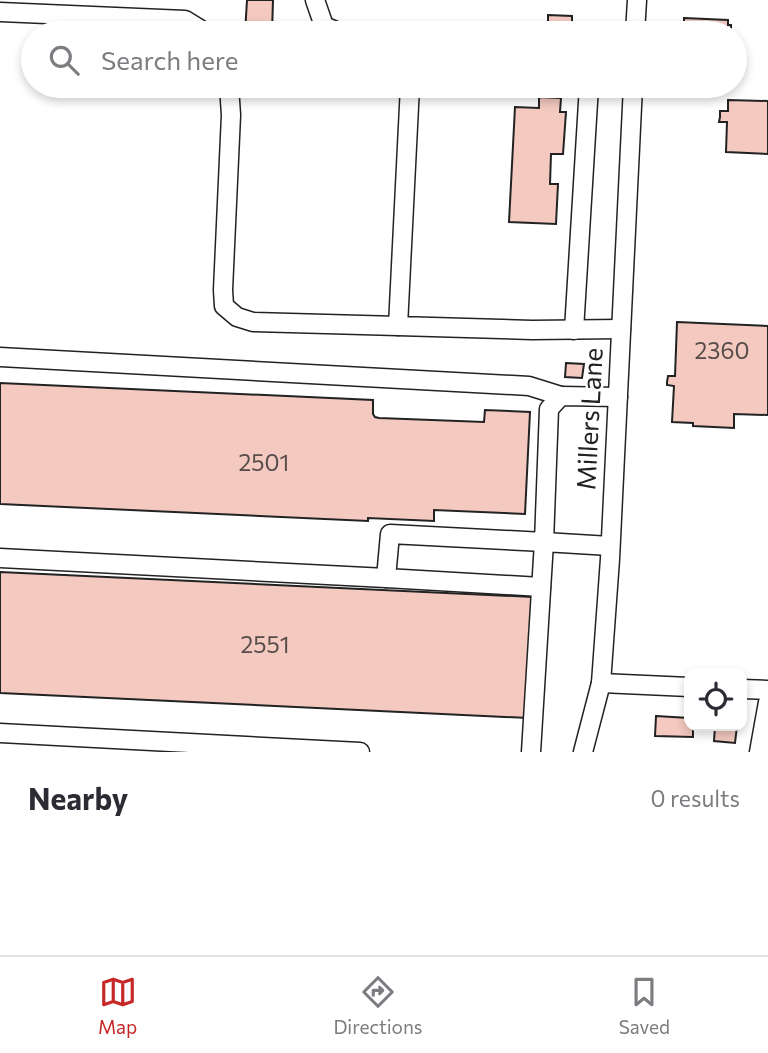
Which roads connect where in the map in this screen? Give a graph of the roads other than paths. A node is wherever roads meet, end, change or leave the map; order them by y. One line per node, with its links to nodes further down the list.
1 (315, 0): 5 (street)
2 (637, 0): 6 (street)
3 (0, 12): 4 (street)
4 (187, 21)
5 (322, 21)
6 (636, 21)
7 (230, 98): 11 (street)
8 (409, 98): 11 (street)
9 (588, 98): 13 (street)
10 (632, 98): 12 (street, Millers Lane)
11 (398, 326): 13 (street)
12 (621, 329): 13 (street); 16 (street, Millers Lane)
13 (574, 330)
14 (0, 357): 15 (street)
15 (561, 396): 16 (street); 17 (street)
16 (618, 397): 18 (street, Millers Lane)
17 (544, 542): 18 (street); 20 (street); 21 (street)
18 (610, 546): 22 (street, Millers Lane)
19 (0, 558): 20 (street)
20 (386, 579): 21 (street)
21 (541, 587): 30 (street)
22 (601, 682): 23 (street); 27 (street, Millers Lane)
23 (684, 687)
24 (747, 689): 25 (street)
25 (768, 690)
26 (768, 702): 33 (street)
27 (590, 724): 31 (street, Millers Lane); 32 (street)
28 (0, 733): 29 (street)
29 (360, 752)
30 (531, 752)
31 (583, 752)
32 (599, 752)
33 (759, 752)

